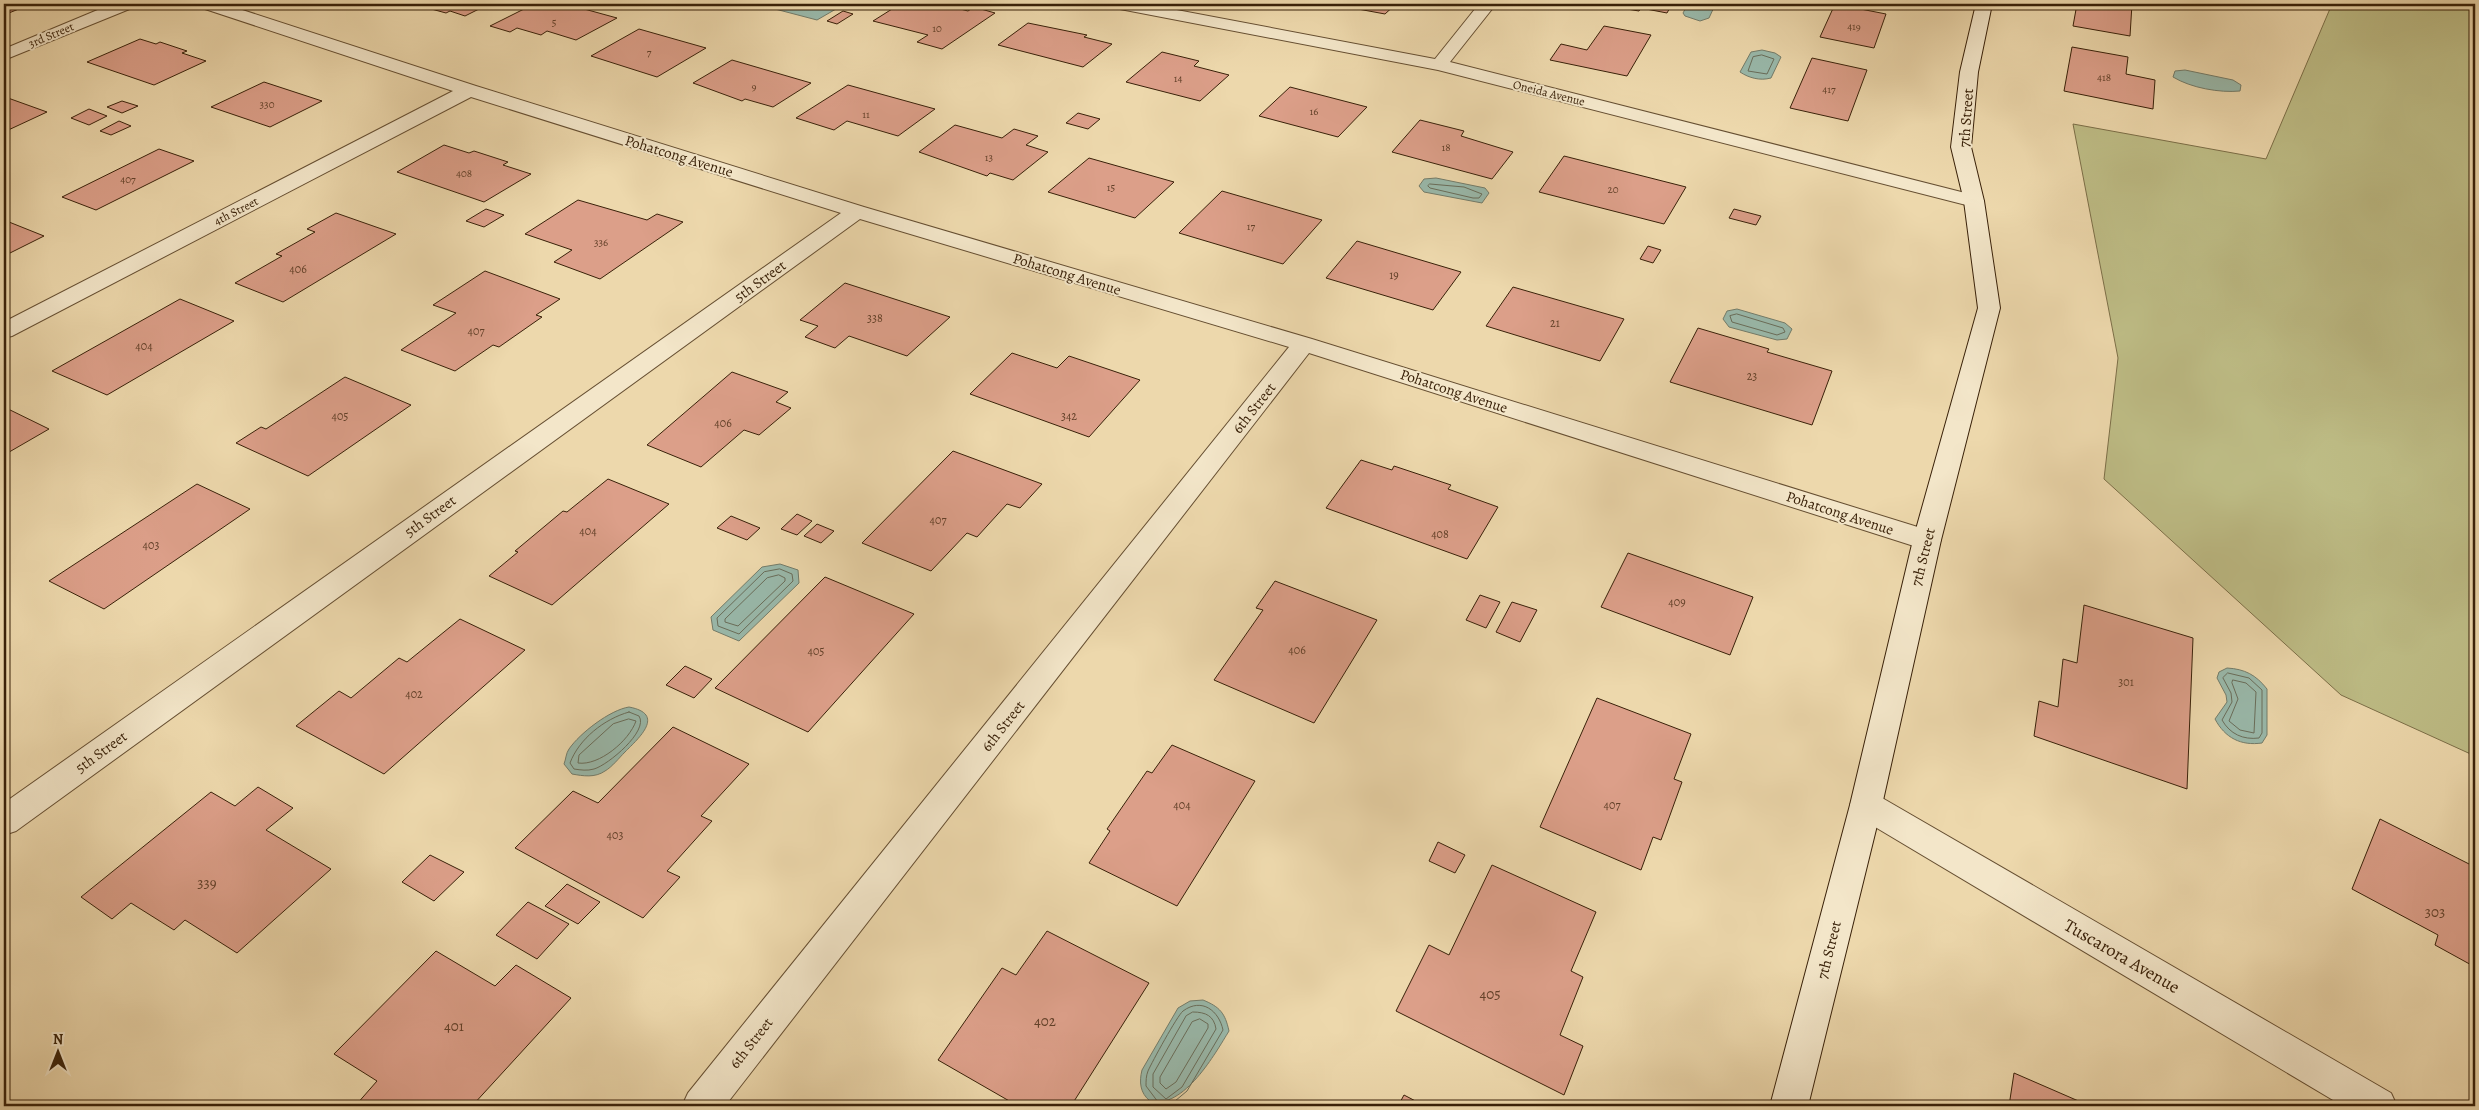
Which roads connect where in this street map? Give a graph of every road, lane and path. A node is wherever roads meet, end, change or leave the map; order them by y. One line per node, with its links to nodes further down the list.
1 (126, 4): 6 (street, 3rd Street)
2 (208, 4): 8 (street, Pohatcong Avenue)
3 (1120, 4): 7 (street, Oneida Avenue)
4 (1488, 4): 7 (street)
5 (1984, 4): 9 (street, 7th Street)
6 (4, 55)
7 (1438, 65): 9 (street, Oneida Avenue)
8 (469, 90): 10 (street, Pohatcong Avenue); 11 (street, 4th Street)
9 (1974, 201): 13 (street, 7th Street)
10 (857, 211): 12 (street, Pohatcong Avenue); 15 (street, 5th Street)
11 (4, 331)
12 (1304, 344): 13 (street, Pohatcong Avenue); 16 (street, 6th Street)
13 (1927, 540): 14 (street, 7th Street)
14 (1866, 805): 17 (street, 7th Street); 18 (street, Tuscarora Avenue)
15 (4, 821)
16 (701, 1106)
17 (1789, 1106)
18 (2378, 1106)

